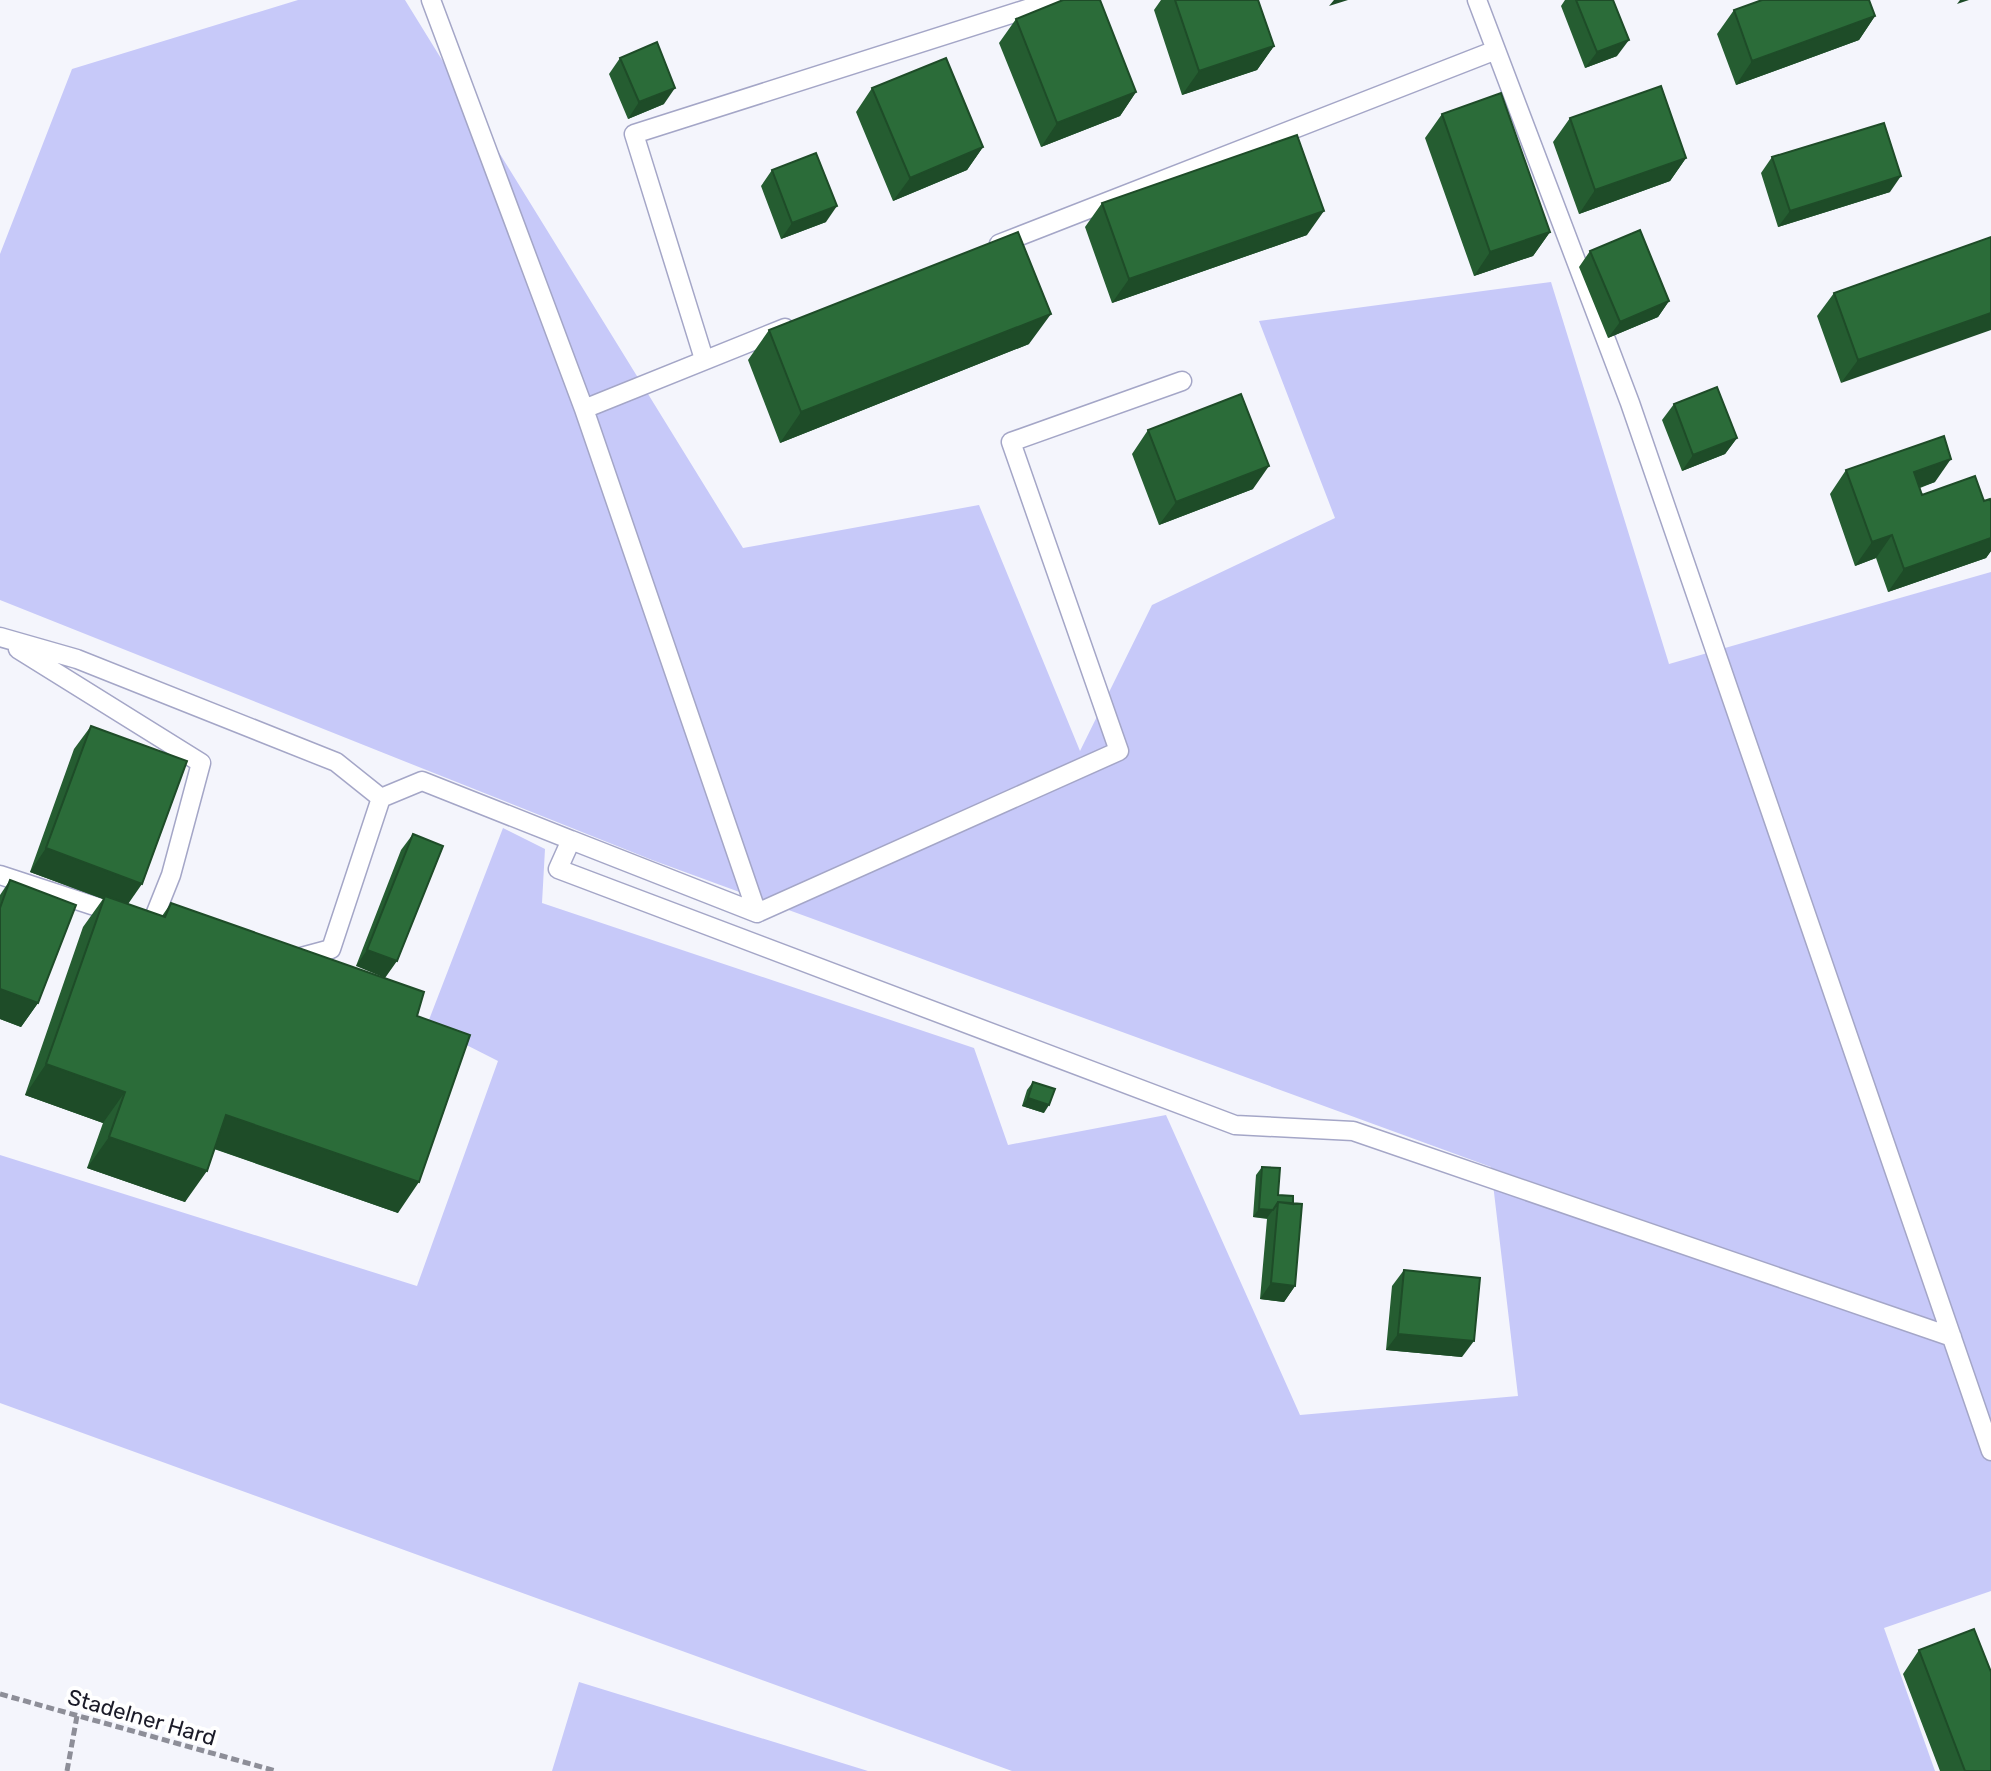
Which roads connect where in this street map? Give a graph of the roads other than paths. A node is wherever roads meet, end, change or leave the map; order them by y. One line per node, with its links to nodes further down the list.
1 (431, 0): 9 (lane)
2 (1055, 0): 7 (lane)
3 (1477, 0): 4 (lane)
4 (1496, 50): 5 (lane); 16 (lane)
5 (983, 251)
6 (807, 319): 7 (lane)
7 (704, 359): 9 (lane)
8 (1182, 381): 14 (lane)
9 (584, 409): 14 (lane)
10 (0, 637): 11 (lane); 13 (lane)
11 (381, 798): 12 (lane); 15 (lane)
12 (571, 840): 14 (lane); 16 (lane)
13 (0, 875)
14 (757, 913)
15 (277, 956)
16 (1952, 1337): 17 (lane)
17 (1991, 1451)

